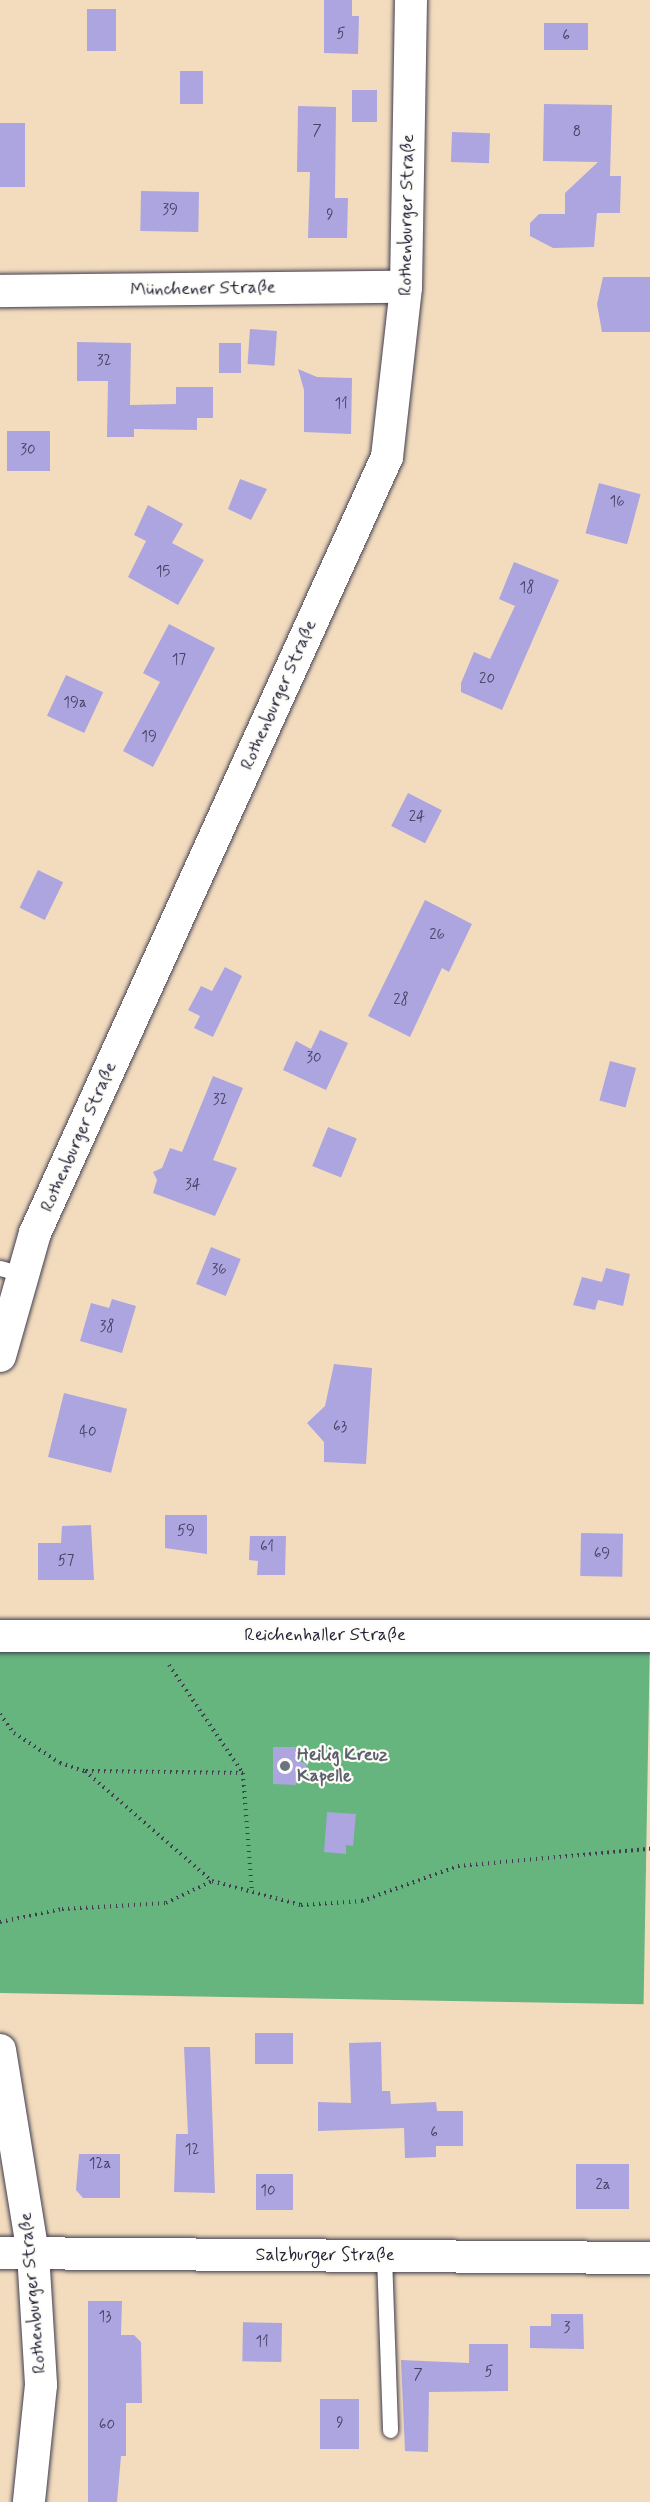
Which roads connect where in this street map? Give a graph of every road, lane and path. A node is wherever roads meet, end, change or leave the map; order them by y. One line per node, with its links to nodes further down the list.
1 (411, 0): 2 (street, Rothenburger Straße)
2 (406, 287): 3 (street, Münchener Straße); 4 (street, Rothenburger Straße)
3 (0, 291)
4 (11, 1271): 5 (street, Rothenburger Straße)
5 (0, 1356)
6 (148, 1634): 7 (street, Reichenhaller Straße); 8 (street, Reichenhaller Straße); 11 (path)
7 (650, 1635)
8 (0, 1636)
9 (0, 1714): 10 (path)
10 (85, 1771): 11 (path); 13 (path)
11 (243, 1773): 14 (path)
12 (650, 1849): 14 (path)
13 (212, 1881): 14 (path); 15 (path)
14 (252, 1892)
15 (0, 1922)
16 (0, 2050): 18 (street, Rothenburger Straße)
17 (0, 2253): 18 (street, Salzburger Straße)
18 (33, 2253): 19 (street, Salzburger Straße); 22 (street, Rothenburger Straße)
19 (384, 2256): 20 (street, Salzburger Straße); 21 (lane)
20 (650, 2258)
21 (390, 2430)
22 (29, 2502)

